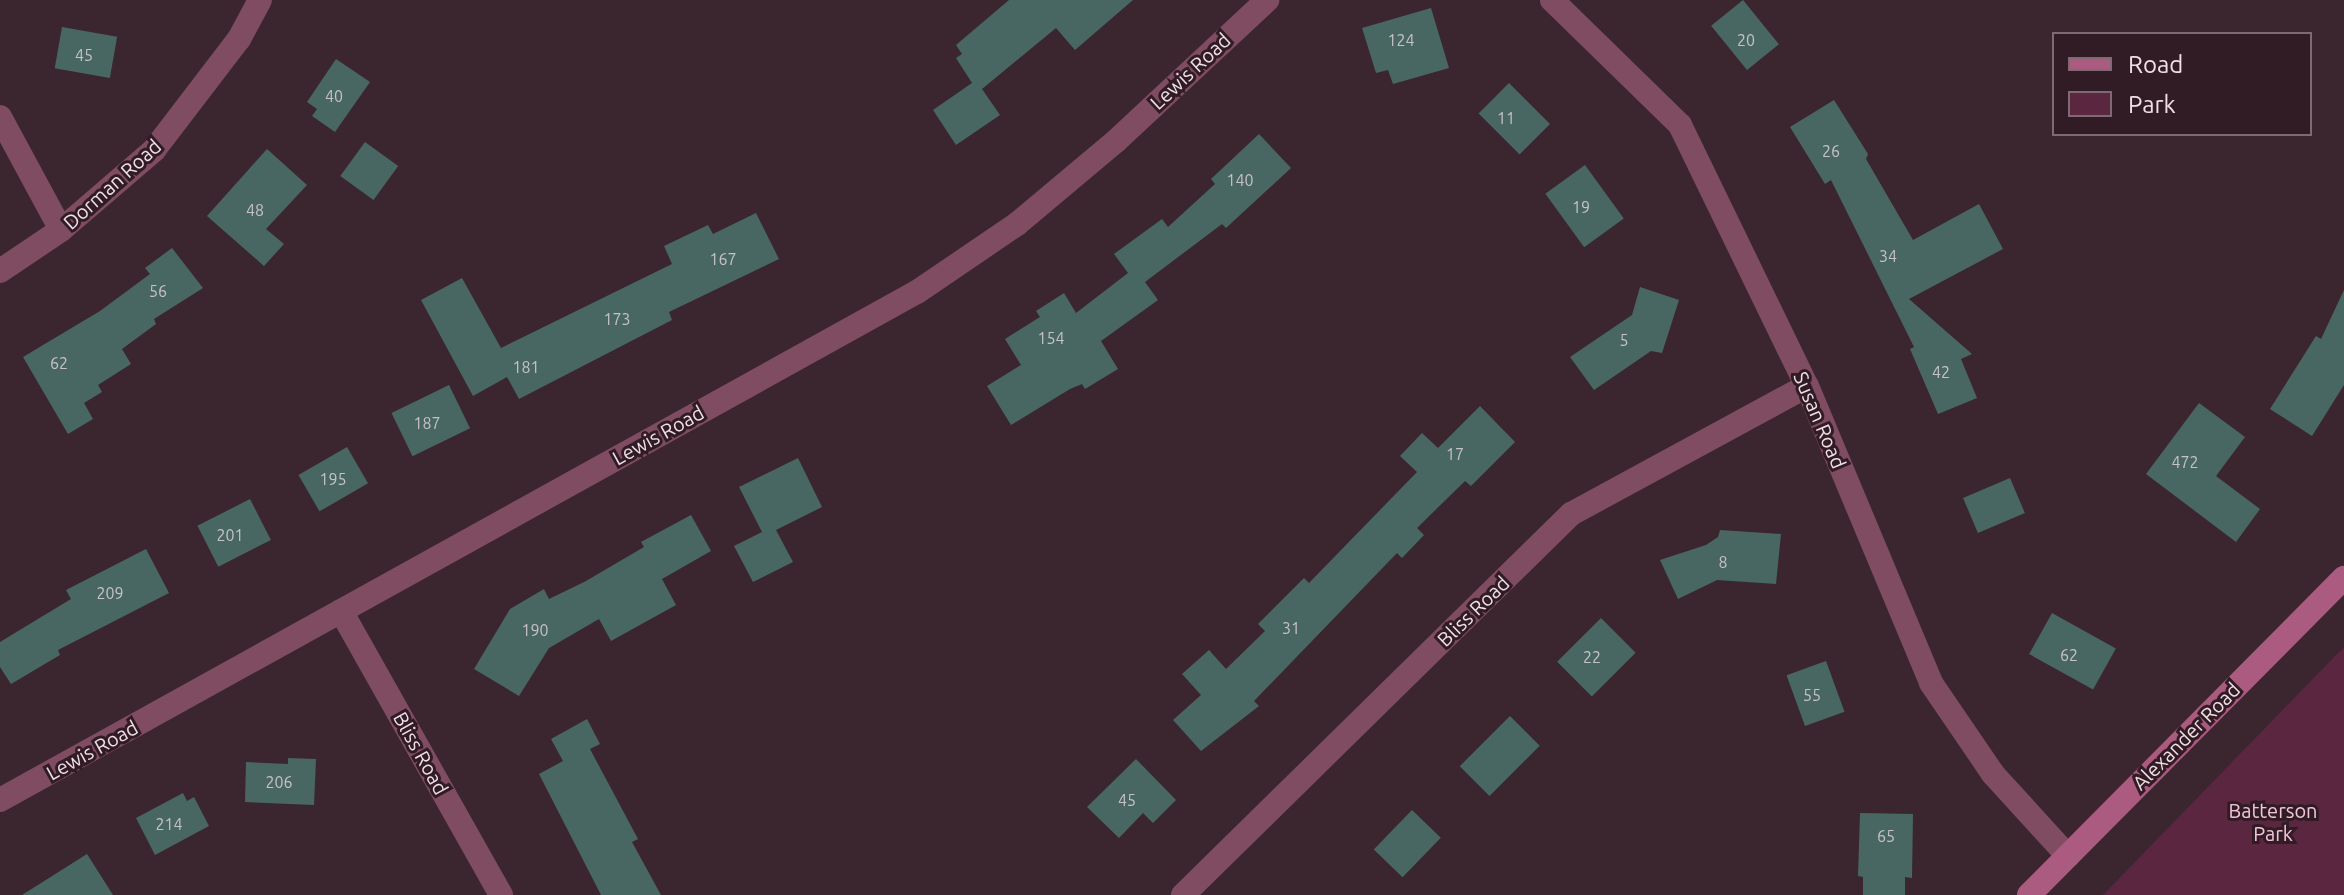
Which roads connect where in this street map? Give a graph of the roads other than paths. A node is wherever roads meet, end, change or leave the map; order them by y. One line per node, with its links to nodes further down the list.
1 (260, 0): 5 (street, Dorman Road)
2 (1267, 0): 9 (street, Lewis Road)
3 (1552, 0): 7 (street, Susan Road)
4 (0, 117): 5 (street)
5 (61, 230): 6 (street, Dorman Road)
6 (0, 271)
7 (1807, 386): 11 (street, Susan Road); 13 (street, Bliss Road)
8 (2344, 578): 11 (street, Alexander Road)
9 (341, 611): 10 (street, Lewis Road); 12 (street, Bliss Road)
10 (0, 800)
11 (2068, 856): 14 (street, Alexander Road)
12 (501, 895)
13 (1183, 895)
14 (2029, 895)

